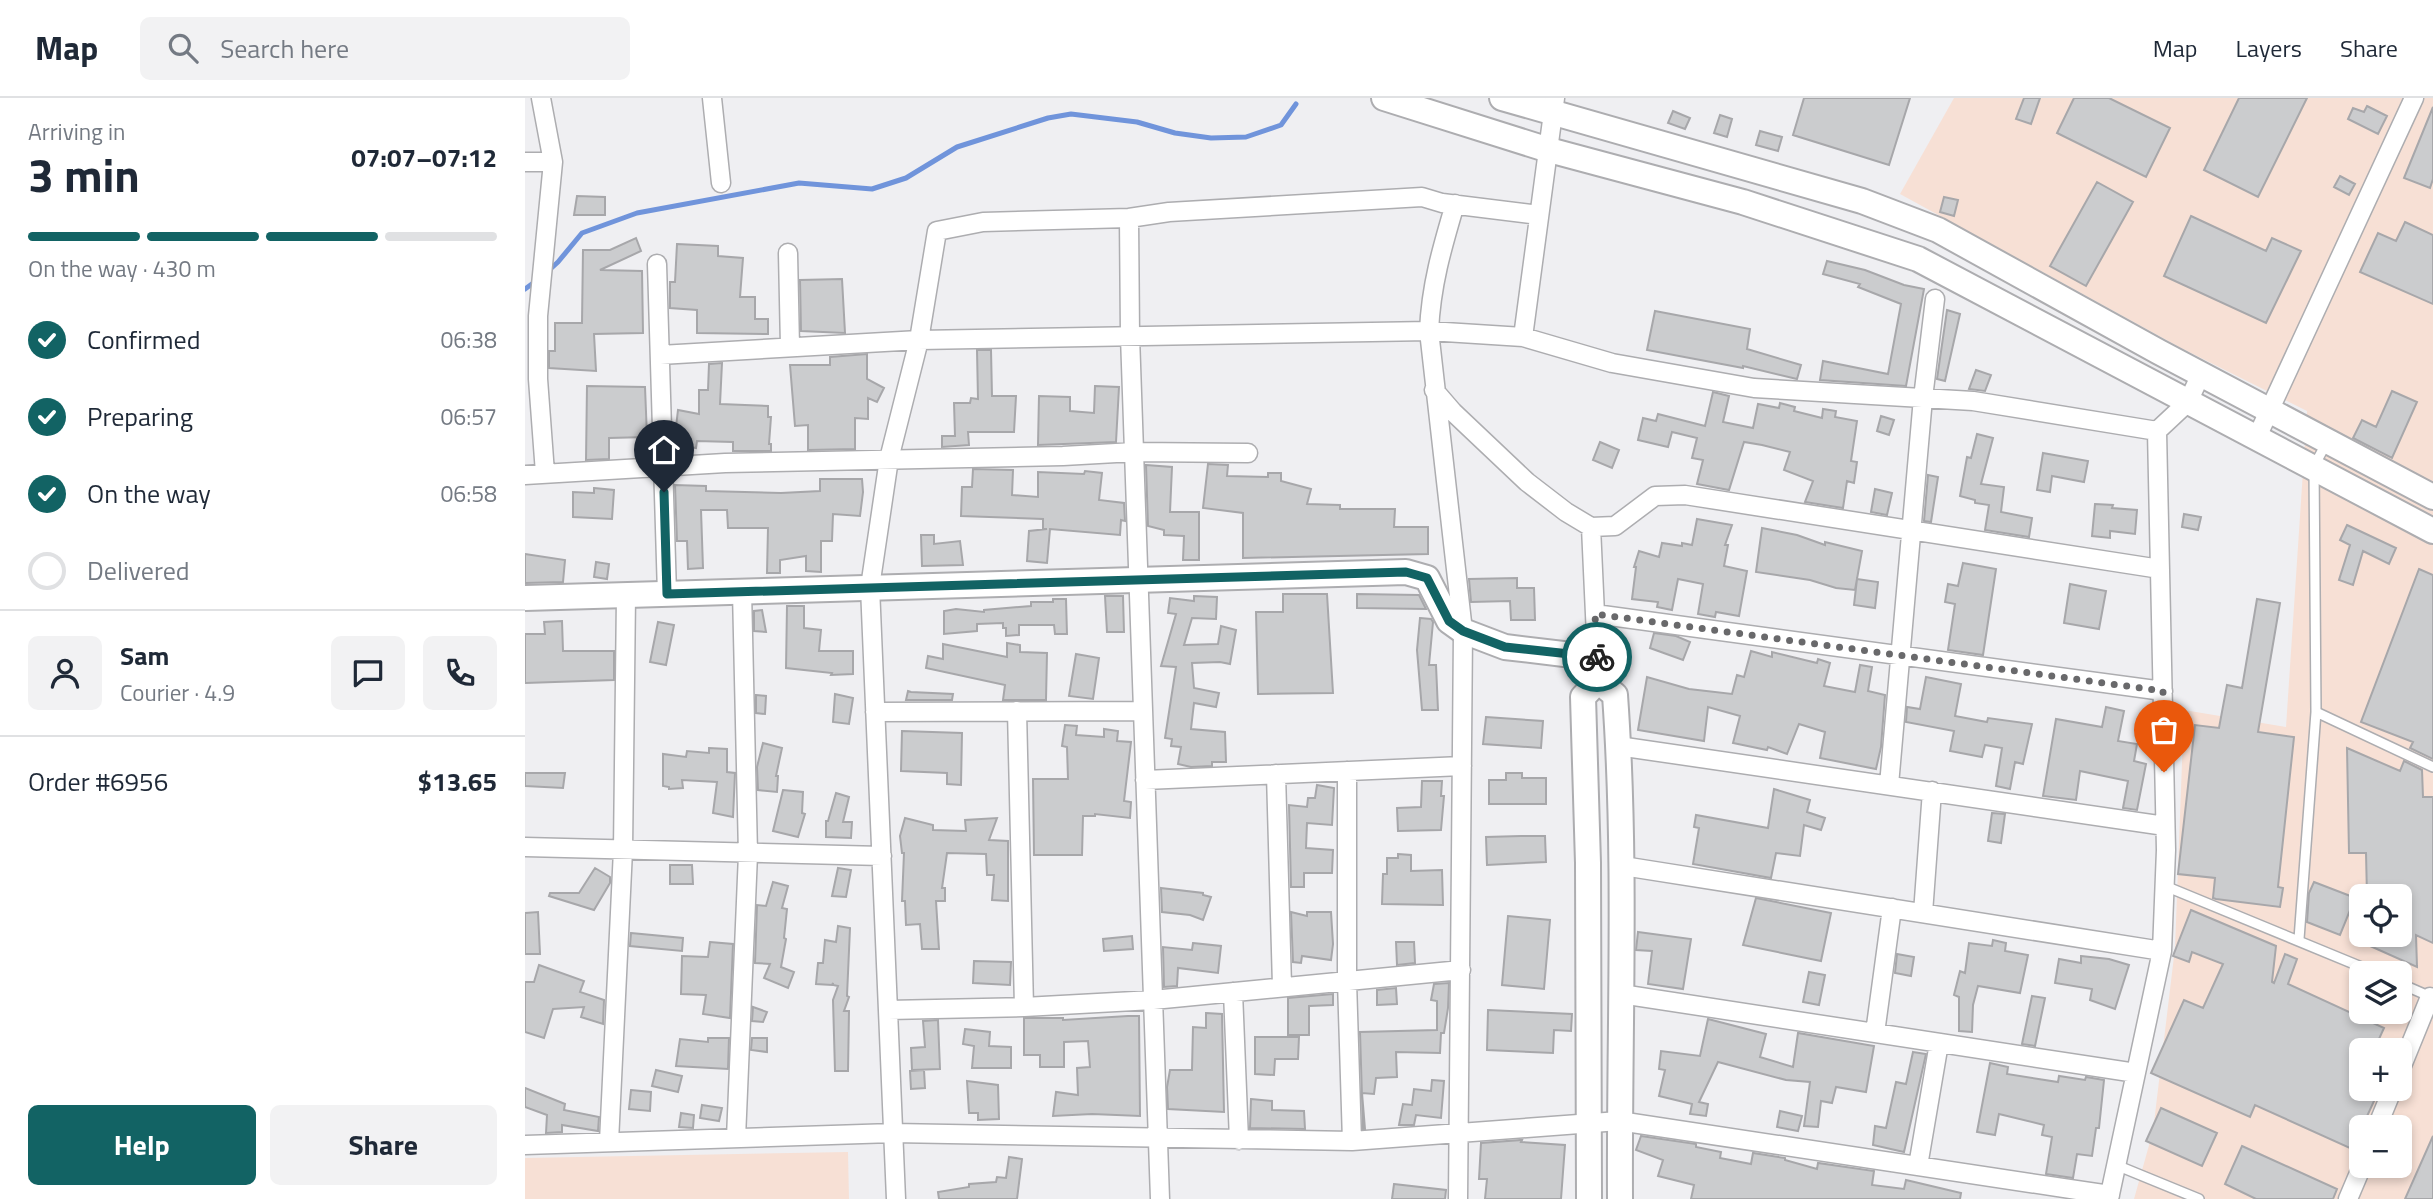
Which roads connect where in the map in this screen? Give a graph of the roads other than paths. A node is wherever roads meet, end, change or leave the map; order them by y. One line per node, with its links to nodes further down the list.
1 (541, 98): 9 (street)
2 (712, 98): 10 (street)
3 (1384, 98): 7 (street)
4 (1502, 98): 6 (street)
5 (2414, 98): 27 (street)
6 (1555, 106): 7 (street); 23 (street)
7 (1549, 150): 12 (street); 26 (street)
8 (525, 162): 9 (street)
9 (553, 162): 36 (street)
10 (721, 183)
11 (1455, 204): 12 (street); 13 (street); 17 (street)
12 (1539, 215): 19 (street)
13 (1129, 218): 18 (street); 20 (street)
14 (788, 253): 21 (street)
15 (657, 264): 22 (street)
16 (1935, 299): 25 (street)
17 (1429, 331): 18 (street); 19 (street); 24 (street)
18 (1130, 336): 20 (street); 31 (street)
19 (1523, 337): 25 (street)
20 (919, 340): 21 (street); 33 (street)
21 (790, 347): 22 (street)
22 (660, 355): 34 (street)
23 (2201, 374): 26 (street); 27 (street)
24 (1434, 390): 39 (street); 50 (street)
25 (1923, 398): 28 (street); 40 (street)
26 (2188, 402): 28 (street); 29 (street)
27 (2270, 410): 29 (street); 30 (street)
28 (2157, 431): 42 (street)
29 (2257, 437): 35 (street)
30 (2327, 441): 35 (lane); 38 (street)
31 (1134, 452): 32 (street); 33 (street); 43 (street)
32 (1248, 453)
33 (889, 459): 34 (street); 44 (street)
34 (663, 466): 36 (street); 46 (street)
35 (2314, 466): 41 (street); 57 (lane)
36 (545, 473): 37 (street)
37 (525, 475)
38 (2433, 497)
39 (1591, 527): 40 (street); 49 (street)
40 (1912, 530): 42 (street); 51 (street)
41 (2433, 531)
42 (2160, 569): 53 (street)
43 (1138, 579): 44 (street); 50 (street); 55 (street)
44 (870, 587): 45 (street); 56 (street)
45 (742, 592): 46 (street); 69 (street)
46 (667, 594): 47 (street)
47 (626, 595): 48 (street); 68 (street)
48 (525, 598)
49 (1595, 614): 51 (street); 52 (street)
50 (1463, 631): 52 (street); 59 (street)
51 (1901, 655): 53 (street); 64 (street)
52 (1598, 669): 58 (street); 93 (street)
53 (2163, 691): 66 (street)
54 (1017, 711): 55 (street); 56 (street); 86 (street)
55 (1143, 711): 63 (street)
56 (876, 712): 70 (street)
57 (2316, 712): 60 (lane); 75 (lane)
58 (1618, 746): 64 (street); 71 (street)
59 (1462, 766): 61 (street); 78 (street)
60 (2433, 767)
61 (1346, 771): 62 (street); 79 (street)
62 (1276, 775): 63 (street); 80 (street)
63 (1145, 780): 85 (street)
64 (1889, 785): 65 (street)
65 (1931, 791): 66 (street); 74 (street)
66 (2165, 825): 72 (street)
67 (525, 847): 68 (street)
68 (622, 850): 69 (street); 100 (street)
69 (748, 854): 70 (street); 96 (street)
70 (881, 856): 87 (street)
71 (1623, 866): 73 (street); 83 (street)
72 (2165, 886): 75 (lane); 76 (street)
73 (1892, 908): 74 (street); 88 (street)
74 (1923, 913): 76 (street)
75 (2299, 939): 77 (lane)
76 (2162, 951): 91 (street)
77 (2349, 961)
78 (1461, 970): 79 (street); 95 (street)
79 (1347, 981): 80 (street); 99 (street)
80 (1282, 986): 82 (street)
81 (2412, 989): 84 (lane)
82 (1233, 992): 85 (street); 98 (street)
83 (1621, 994): 88 (street); 92 (street)
84 (2432, 997): 90 (street)
85 (1153, 1000): 86 (street); 97 (street)
86 (1024, 1007): 87 (street)
87 (888, 1010): 94 (street)
88 (1875, 1033): 89 (street)
89 (1939, 1043): 91 (street); 103 (street)
90 (2412, 1043)
91 (2136, 1073): 102 (street)
92 (1619, 1121): 93 (street); 103 (street); 110 (street)
93 (1590, 1122): 95 (street); 109 (street)
94 (893, 1133): 96 (street); 97 (street); 106 (street)
95 (1458, 1133): 99 (street); 108 (street)
96 (736, 1138): 100 (street)
97 (1159, 1139): 98 (street); 107 (street)
98 (1239, 1140): 99 (street)
99 (1352, 1141)
100 (609, 1142): 101 (street)
101 (525, 1145)
102 (2116, 1164): 105 (street); 111 (lane)
103 (1918, 1166): 105 (street)
104 (2357, 1178): 112 (street)
105 (2109, 1197)
106 (896, 1199)
107 (1160, 1199)
108 (1458, 1199)
109 (1589, 1199)
110 (1620, 1199)
111 (2199, 1199)
112 (2348, 1199)

